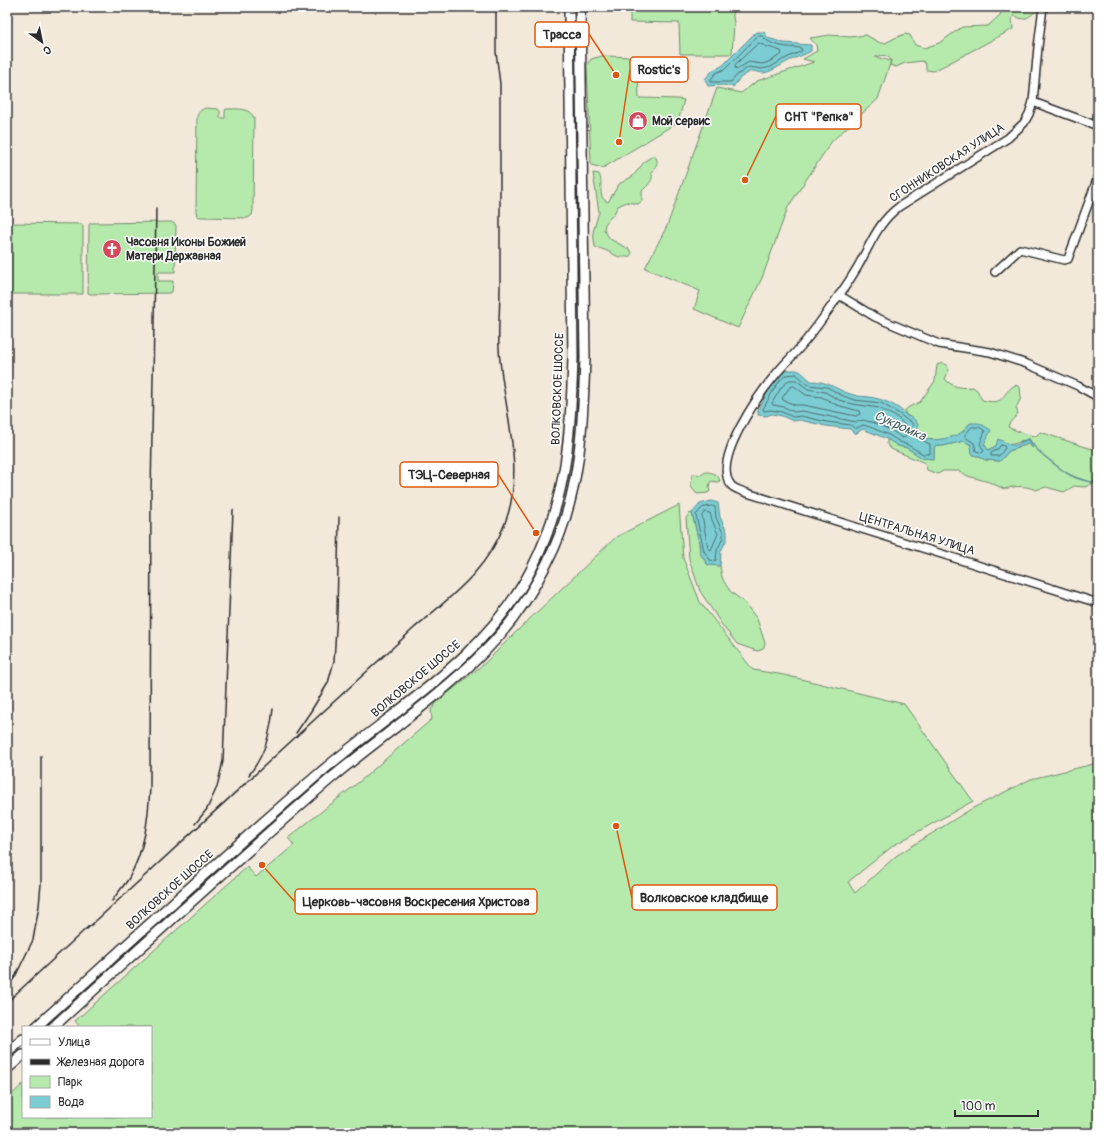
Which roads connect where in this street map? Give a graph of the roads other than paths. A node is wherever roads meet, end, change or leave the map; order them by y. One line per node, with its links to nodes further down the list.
1 (569, 7): 12 (main road, ВОЛКОВСКОЕ ШОССЕ)
2 (580, 7): 13 (main road, ВОЛКОВСКОЕ ШОССЕ)
3 (1043, 7): 4 (street, СГОННИКОВСКАЯ УЛИЦА)
4 (1033, 102): 5 (street); 8 (street, СГОННИКОВСКАЯ УЛИЦА)
5 (1098, 126)
6 (1098, 177): 7 (street)
7 (995, 272)
8 (839, 295): 9 (street); 10 (street, СГОННИКОВСКАЯ УЛИЦА)
9 (1098, 397)
10 (730, 484): 11 (street, ЦЕНТРАЛЬНАЯ УЛИЦА)
11 (1098, 603)
12 (37, 1026)
13 (54, 1026)
14 (22, 1040): 15 (main road)
15 (7, 1054)
16 (22, 1056): 17 (main road)
17 (7, 1069)

